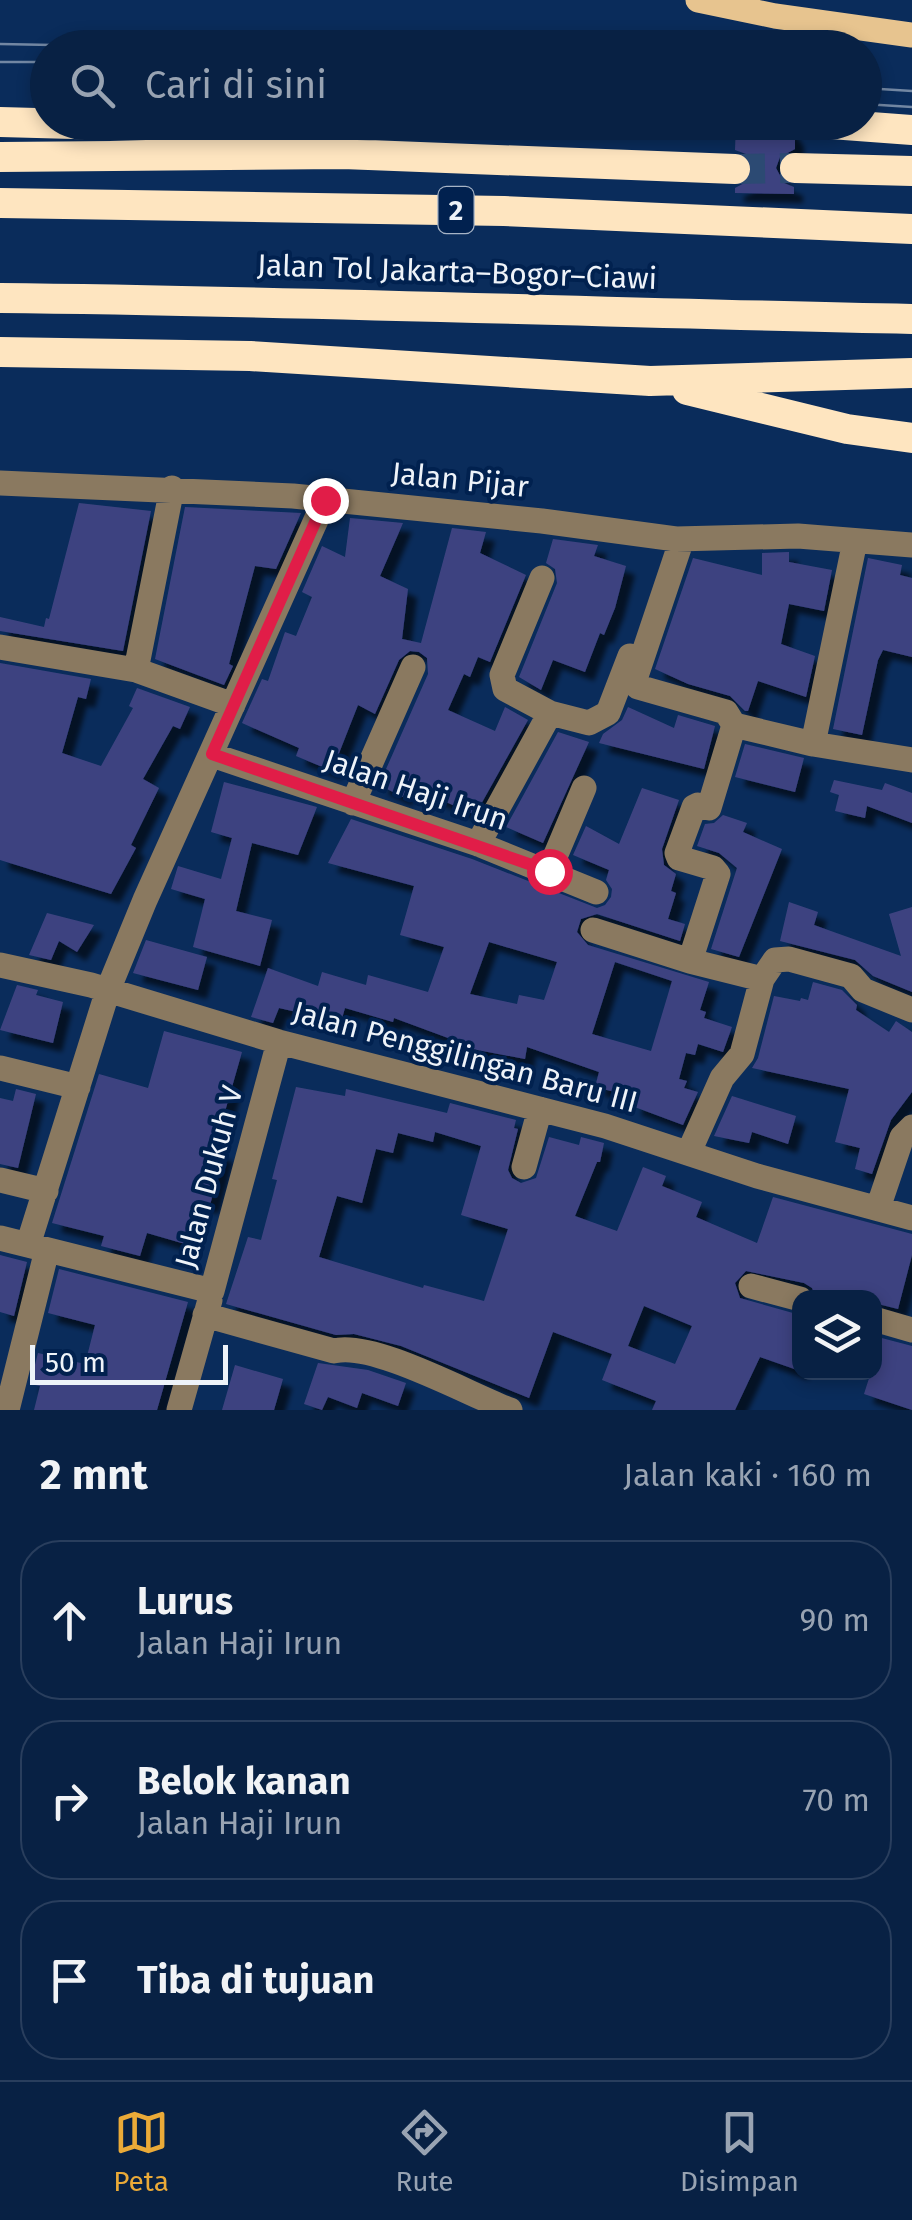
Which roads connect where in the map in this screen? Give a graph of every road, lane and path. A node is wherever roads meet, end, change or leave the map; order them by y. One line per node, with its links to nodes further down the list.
1 (698, 0): 2 (main road)
2 (876, 30)
3 (882, 31): 4 (main road)
4 (912, 35)
5 (0, 122): 6 (highway)
6 (30, 123)
7 (882, 128): 8 (highway)
8 (912, 130)
9 (0, 157): 10 (highway)
10 (735, 168)
11 (795, 168): 12 (highway)
12 (912, 171)
13 (0, 203): 14 (highway, Jalan Tol Jakarta–Bogor–Ciawi / 2)
14 (912, 229)
15 (0, 298): 16 (highway, Jalan Tol Jakarta–Bogor–Ciawi)
16 (912, 319)
17 (0, 352): 19 (highway)
18 (912, 374): 19 (highway)
19 (650, 381): 20 (highway)
20 (912, 438)
21 (0, 483): 22 (street, Jalan Pijar)
22 (172, 488): 23 (street, Jalan Pijar); 30 (street)
23 (325, 500): 24 (street, Jalan Pijar); 31 (street)
24 (679, 539): 25 (street, Jalan Pijar); 32 (street); 33 (street)
25 (855, 541): 26 (street, Jalan Pijar); 34 (street)
26 (912, 545)
27 (542, 578): 32 (street)
28 (0, 647): 30 (street)
29 (413, 667): 38 (street)
30 (136, 670): 31 (street)
31 (233, 705): 35 (street)
32 (550, 712): 39 (street)
33 (734, 725): 34 (street); 43 (street)
34 (813, 744): 36 (street)
35 (212, 754): 38 (street, Jalan Haji Irun); 46 (street)
36 (912, 760)
37 (584, 788): 40 (street)
38 (353, 803): 39 (street, Jalan Haji Irun)
39 (478, 844): 40 (street, Jalan Haji Irun)
40 (549, 871): 41 (street, Jalan Haji Irun)
41 (596, 892)
42 (593, 930): 43 (street)
43 (690, 961): 45 (street)
44 (0, 965): 46 (street, Jalan Penggilingan Baru III)
45 (762, 980): 47 (street); 53 (street)
46 (108, 990): 48 (street, Jalan Penggilingan Baru III); 50 (street)
47 (912, 1010)
48 (279, 1042): 51 (street, Jalan Penggilingan Baru III); 63 (street, Jalan Dukuh V)
49 (0, 1068): 50 (street)
50 (78, 1087): 56 (street)
51 (540, 1109): 53 (street, Jalan Penggilingan Baru III); 54 (street)
52 (912, 1127): 57 (street)
53 (690, 1152): 57 (street, Jalan Penggilingan Baru III)
54 (524, 1167)
55 (0, 1180): 56 (street)
56 (46, 1192): 60 (street)
57 (878, 1208): 58 (street, Jalan Penggilingan Baru III)
58 (912, 1218)
59 (0, 1238): 60 (street, Jalan Dukuh V)
60 (38, 1247): 63 (street, Jalan Dukuh V); 66 (street)
61 (751, 1286): 62 (street)
62 (792, 1297)
63 (209, 1303): 67 (street); 68 (street)
64 (882, 1322): 65 (street)
65 (912, 1330)
66 (7, 1410)
67 (179, 1410)
68 (510, 1410)

